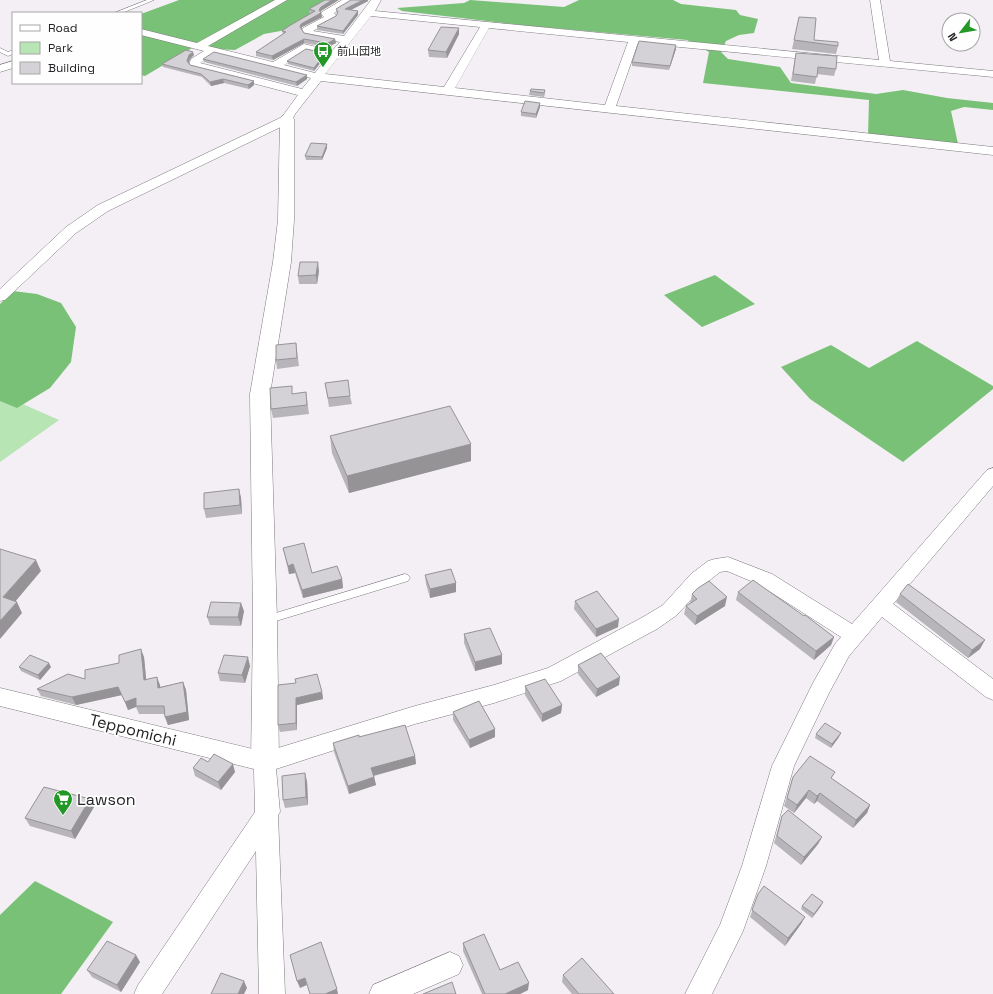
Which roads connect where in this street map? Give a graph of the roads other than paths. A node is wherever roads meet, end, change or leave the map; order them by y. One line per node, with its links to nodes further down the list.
1 (152, 0): 6 (lane)
2 (282, 0): 12 (street)
3 (349, 0): 11 (street)
4 (375, 0): 7 (street)
5 (875, 0): 18 (street)
6 (120, 12)
7 (368, 14): 8 (street); 11 (street)
8 (486, 25): 10 (street); 23 (street)
9 (142, 32): 12 (street)
10 (634, 39): 18 (street); 25 (street)
11 (346, 40): 16 (street)
12 (200, 46): 14 (street)
13 (0, 50): 15 (lane)
14 (213, 50): 19 (street); 24 (street)
15 (12, 52)
16 (336, 55): 19 (street); 22 (street)
17 (12, 64): 20 (street)
18 (885, 64): 21 (street)
19 (274, 66): 22 (street)
20 (0, 69)
21 (993, 74)
22 (318, 77): 23 (street); 24 (street)
23 (447, 92): 25 (street)
24 (305, 93): 26 (street)
25 (609, 110): 27 (street)
26 (287, 119): 28 (street); 32 (street)
27 (993, 151)
28 (0, 297)
29 (993, 474): 31 (street)
30 (405, 578): 32 (lane)
31 (881, 606): 33 (street); 34 (street)
32 (265, 620): 36 (street)
33 (853, 635): 36 (street); 42 (street)
34 (993, 691)
35 (0, 697): 36 (street, Teppomichi)
36 (265, 762): 37 (street)
37 (268, 812): 39 (street); 40 (street)
38 (450, 965): 41 (street)
39 (147, 994)
40 (272, 994)
41 (382, 994)
42 (698, 994)

